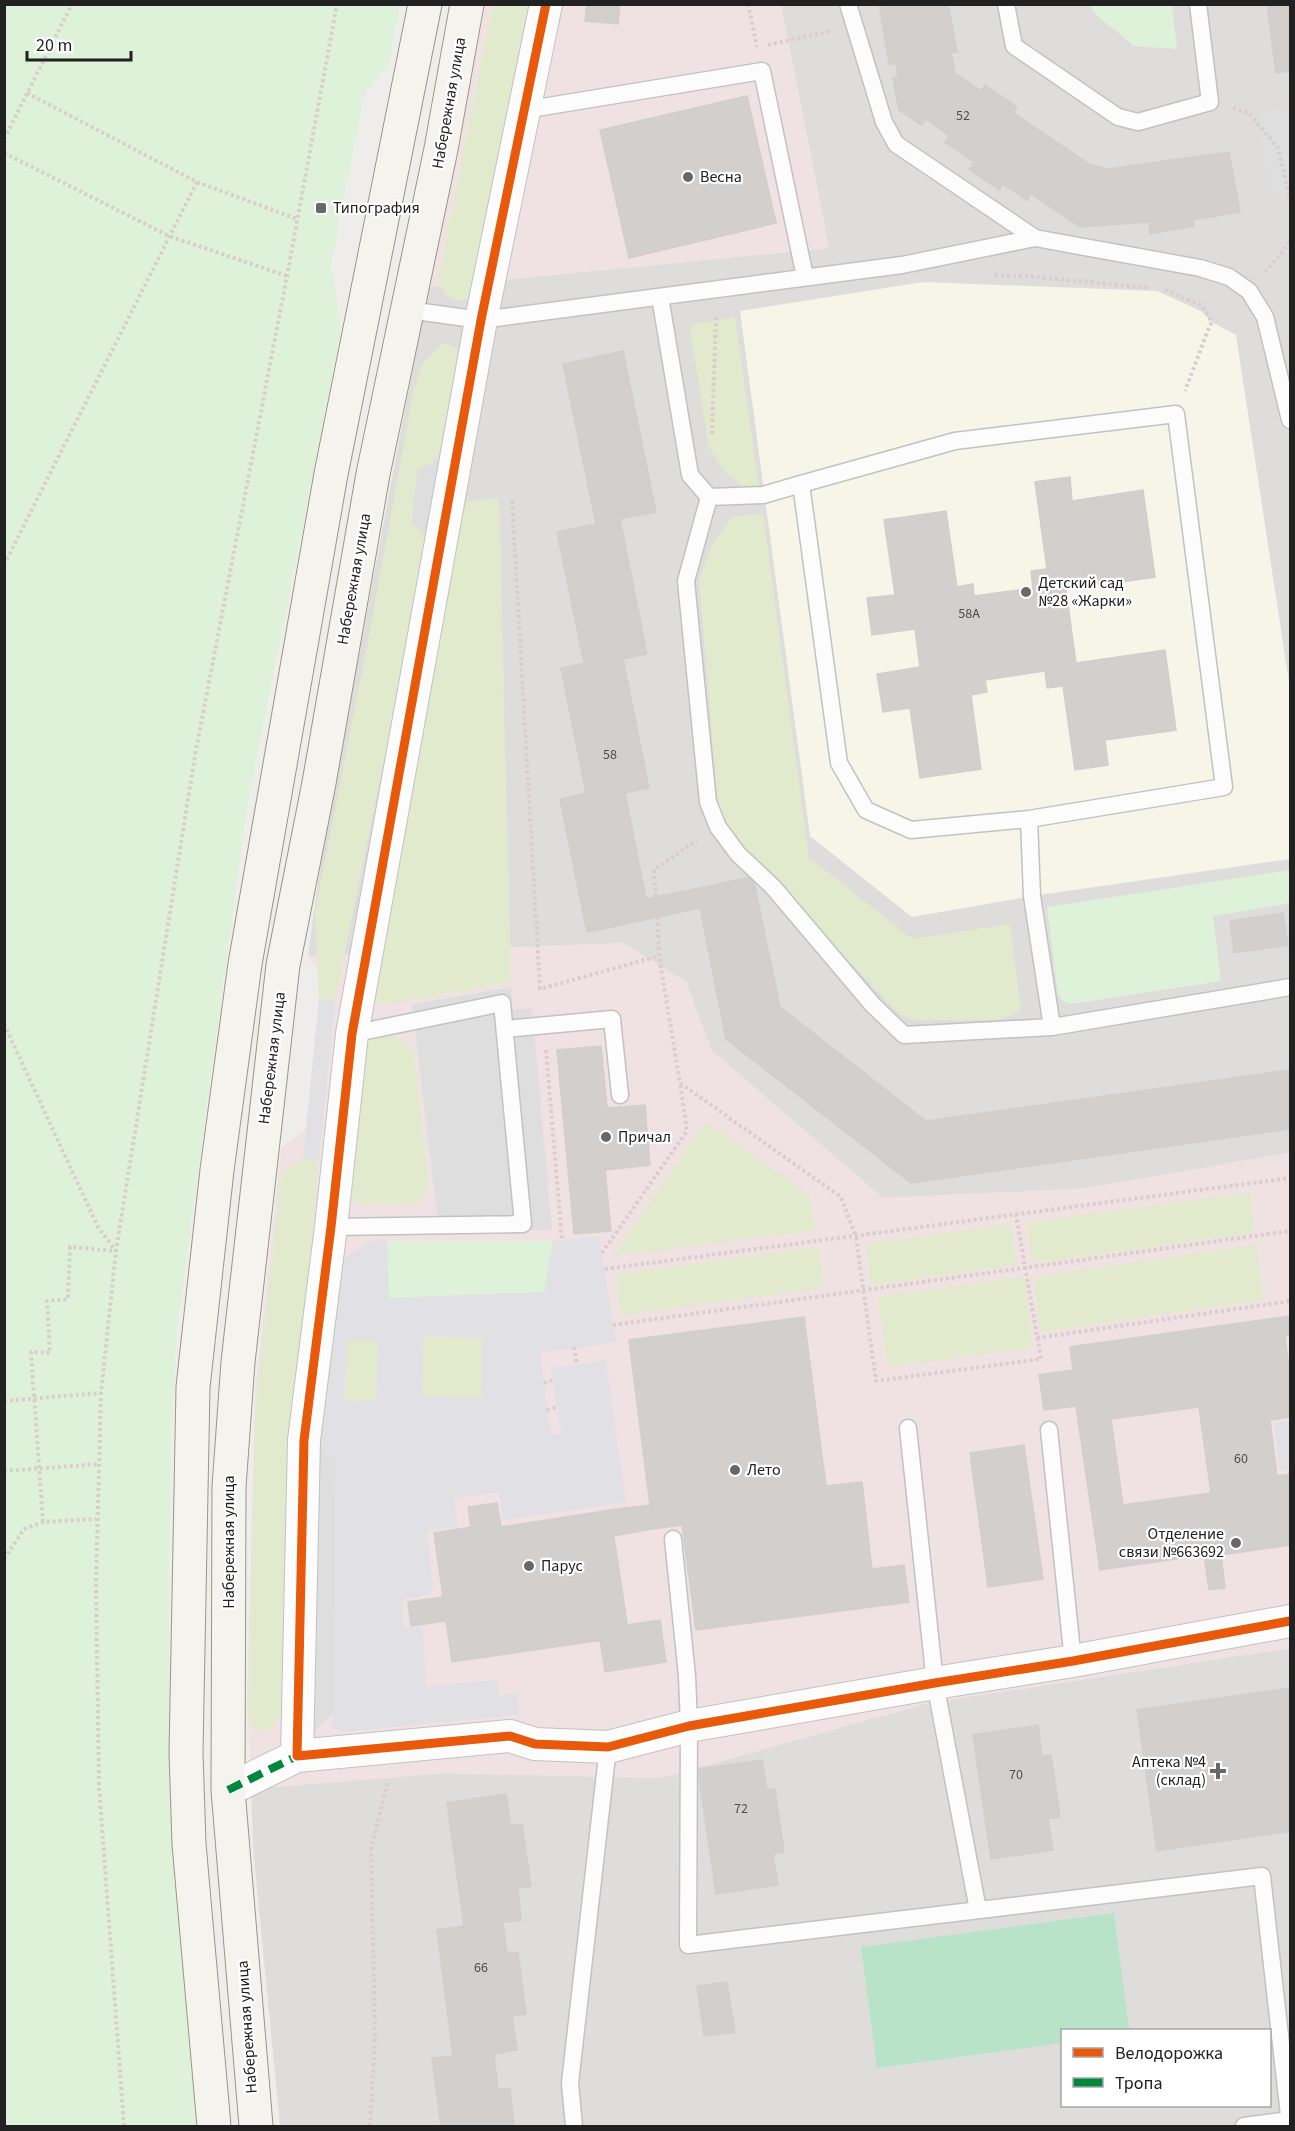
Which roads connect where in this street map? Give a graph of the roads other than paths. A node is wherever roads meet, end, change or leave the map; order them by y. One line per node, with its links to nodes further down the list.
1 (426, 4): 16 (main road, Набережная улица)
2 (467, 4): 11 (main road, Набережная улица)
3 (546, 4): 7 (street)
4 (849, 4): 8 (lane)
5 (1006, 4): 6 (lane)
6 (1198, 4)
7 (524, 110): 9 (lane); 12 (street)
8 (1035, 238): 9 (lane); 13 (lane)
9 (806, 277): 10 (lane)
10 (660, 297): 12 (lane); 15 (lane)
11 (408, 310): 12 (lane); 16 (main road, Набережная улица)
12 (481, 320): 21 (street)
13 (1290, 420)
14 (801, 484): 15 (lane); 17 (lane); 17 (lane)
15 (709, 497): 19 (lane)
16 (326, 634): 33 (main road, Набережная улица); 36 (main road, Набережная улица)
17 (1029, 819): 19 (lane)
18 (1290, 987): 19 (lane)
19 (1052, 1027)
20 (505, 1029): 21 (lane); 22 (lane); 23 (lane)
21 (352, 1034): 23 (street)
22 (620, 1095)
23 (331, 1227): 32 (street)
24 (908, 1428): 29 (lane)
25 (1050, 1430): 28 (lane)
26 (673, 1539): 30 (lane)
27 (1290, 1621): 28 (street)
28 (1074, 1661): 29 (street)
29 (935, 1683): 30 (street); 34 (lane)
30 (689, 1726): 31 (street); 34 (lane)
31 (609, 1748): 32 (street); 38 (lane)
32 (297, 1756): 33 (street)
33 (228, 1790): 37 (main road, Набережная улица)
34 (978, 1910): 35 (lane)
35 (1290, 2122): 39 (lane)
36 (214, 2127)
37 (256, 2127)
38 (574, 2127)
39 (1244, 2127)

